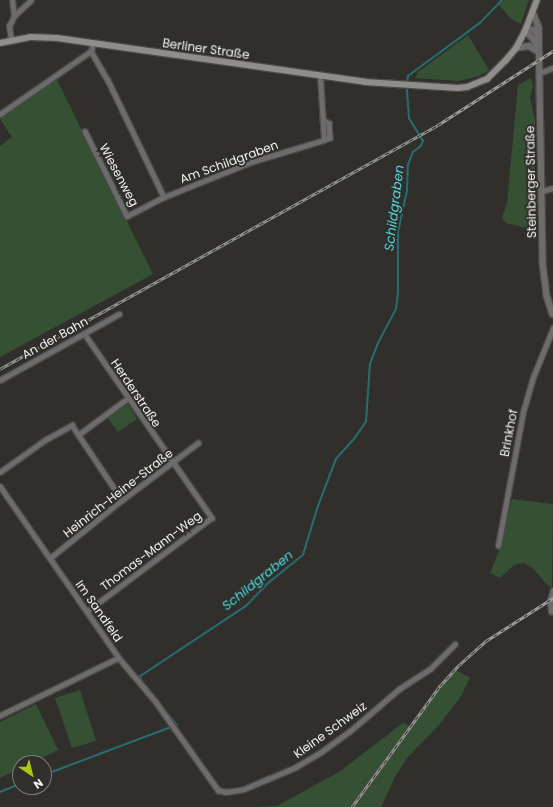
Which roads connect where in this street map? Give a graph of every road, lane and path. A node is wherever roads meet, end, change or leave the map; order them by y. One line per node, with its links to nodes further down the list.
1 (12, 0): 5 (street)
2 (32, 0): 5 (street)
3 (536, 0): 4 (main road, Berliner Straße)
4 (533, 12): 6 (main road, Berliner Straße); 7 (street, Steinberger Straße)
5 (14, 16): 8 (street)
6 (526, 29): 7 (street); 11 (main road, Berliner Straße); 12 (street)
7 (539, 37): 12 (street, Steinberger Straße)
8 (11, 40): 9 (main road, Berliner Straße); 10 (main road, Berliner Straße)
9 (0, 43)
10 (94, 43): 13 (street); 16 (main road, Berliner Straße)
11 (516, 48): 12 (street); 16 (main road, Berliner Straße)
12 (538, 50): 15 (street, Steinberger Straße)
13 (91, 51): 17 (street); 21 (street)
14 (553, 68): 15 (street)
15 (539, 73): 20 (street, Steinberger Straße)
16 (320, 76): 21 (street, Am Schildgraben)
17 (0, 114)
18 (85, 131): 22 (street, Wiesenweg)
19 (553, 188): 20 (street)
20 (542, 191): 24 (street, Steinberger Straße)
21 (164, 197): 22 (street, Am Schildgraben)
22 (143, 208)
23 (119, 314): 26 (street, An der Bahn)
24 (553, 314)
25 (553, 328): 35 (street, Brinkhof)
26 (84, 333): 27 (street, An der Bahn); 28 (street, Herderstraße)
27 (0, 380)
28 (128, 398): 29 (street); 31 (street, Herderstraße)
29 (78, 435): 32 (street); 34 (street)
30 (198, 443): 31 (street, Heinrich-Heine-Straße)
31 (172, 463): 34 (street, Heinrich-Heine-Straße); 38 (street, Thomas-Mann-Weg)
32 (0, 472)
33 (0, 486): 36 (street, Im Sandfeld)
34 (122, 500): 36 (street, Heinrich-Heine-Straße)
35 (498, 546)
36 (50, 558): 38 (street, Im Sandfeld)
37 (553, 590): 39 (street)
38 (87, 612): 41 (street, Im Sandfeld)
39 (551, 612)
40 (455, 644): 41 (street, Kleine Schweiz)
41 (119, 658): 42 (street, Im Sandfeld)
42 (0, 716)

